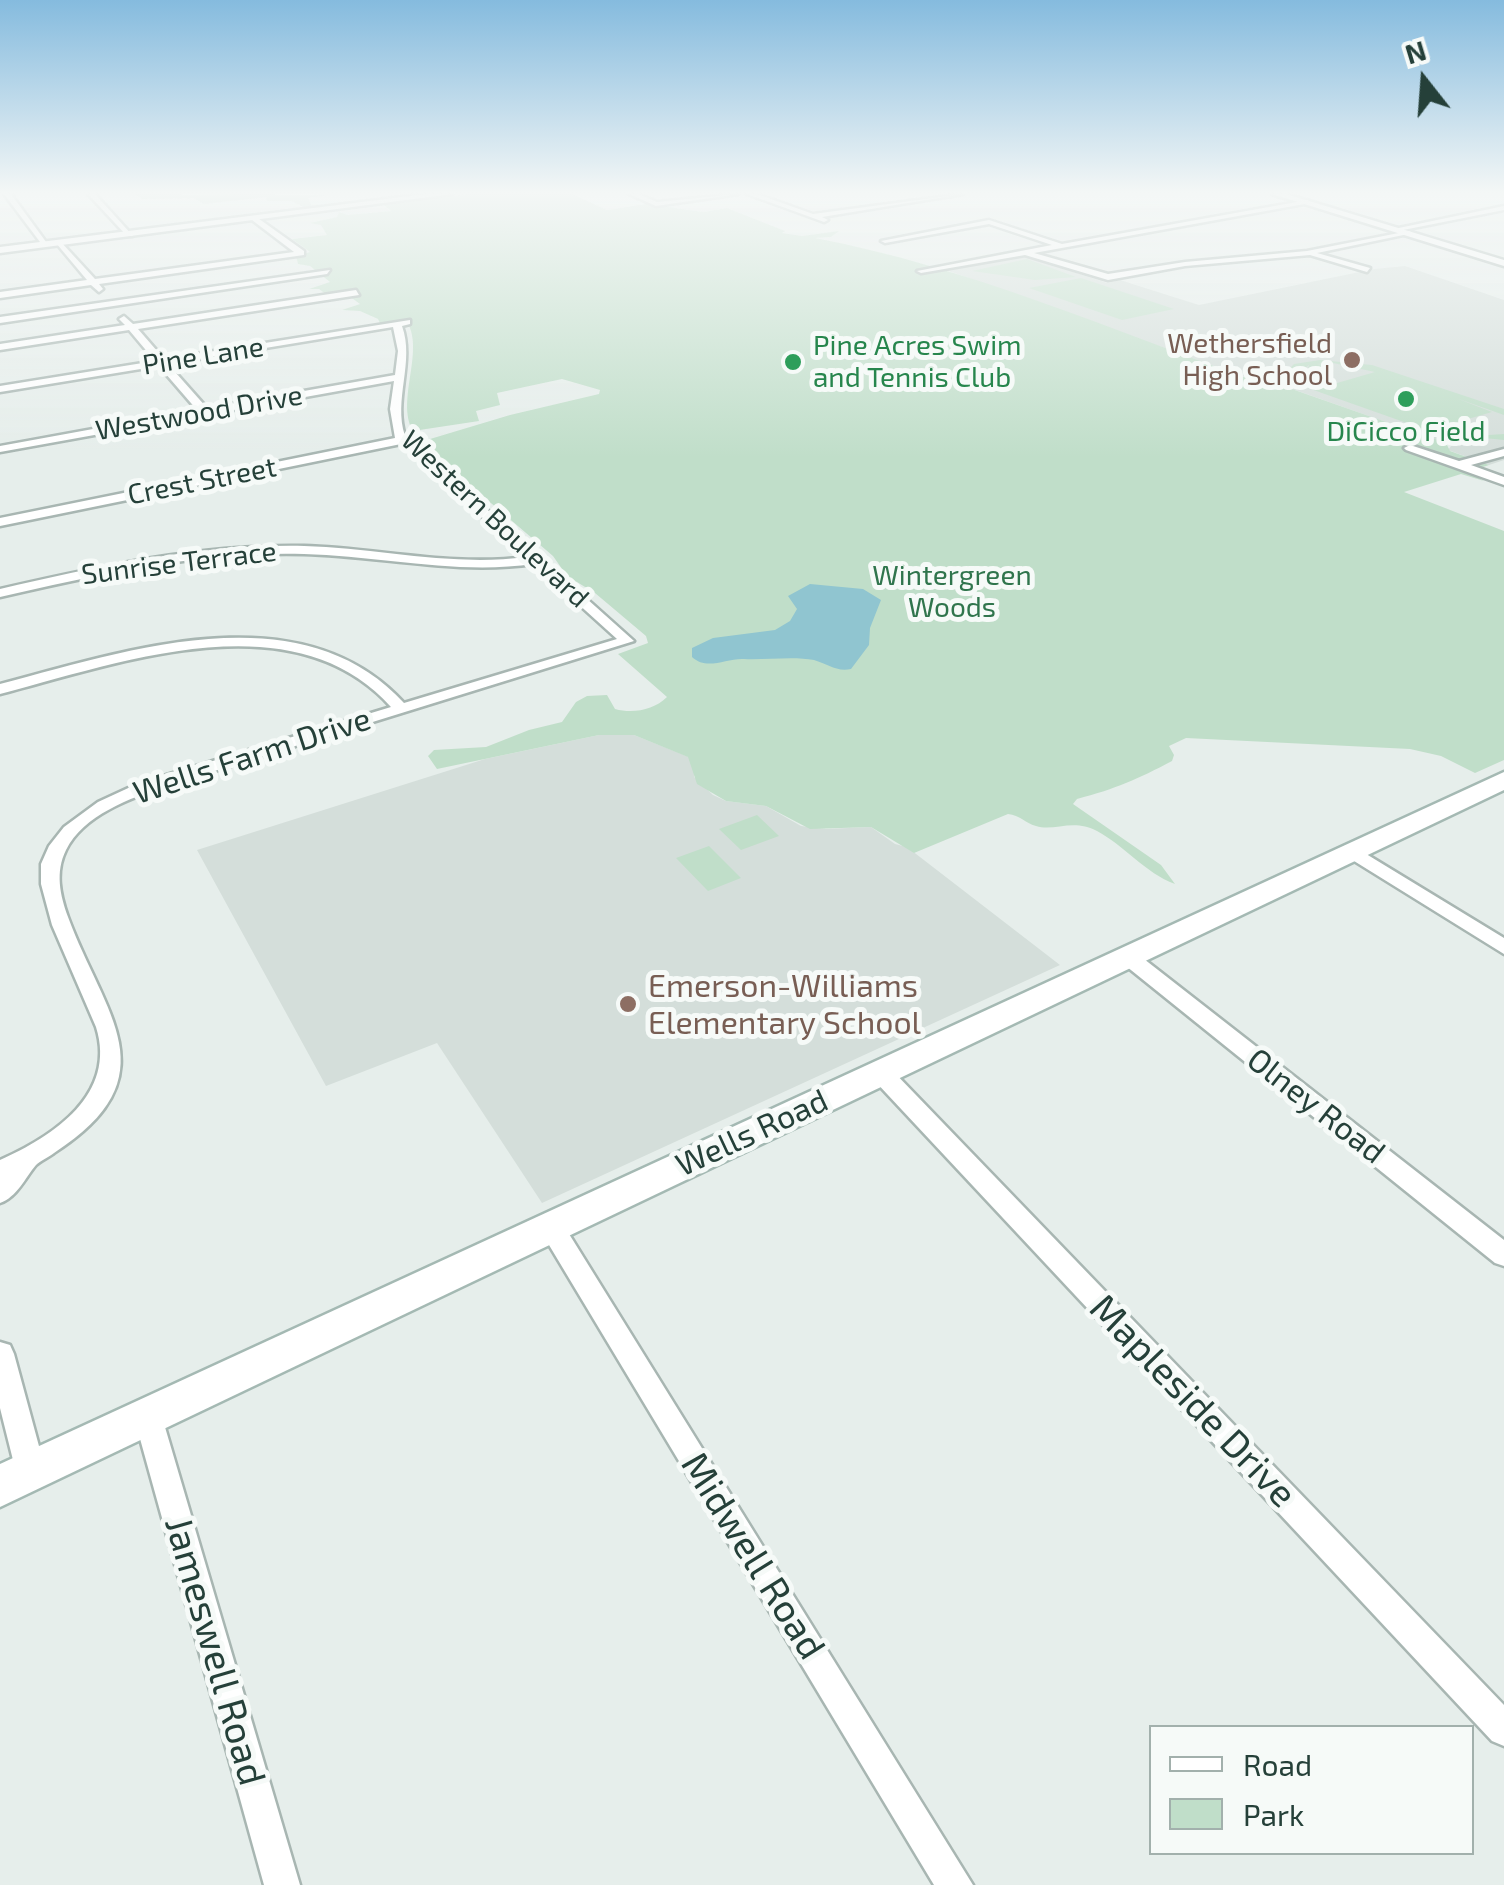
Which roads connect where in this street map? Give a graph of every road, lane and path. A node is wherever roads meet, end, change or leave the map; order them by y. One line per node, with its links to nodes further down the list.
1 (93, 282): 4 (street); 5 (street)
2 (260, 282): 5 (street)
3 (356, 293): 8 (street)
4 (0, 294)
5 (111, 304): 6 (street); 8 (street)
6 (0, 320)
7 (402, 323): 10 (street, Pine Lane); 11 (street, Western Boulevard)
8 (132, 327): 9 (street); 10 (street)
9 (0, 348)
10 (162, 362): 12 (street, Pine Lane); 13 (street)
11 (398, 377): 13 (street, Westwood Drive); 14 (street, Western Boulevard)
12 (0, 389)
13 (204, 412): 16 (street, Westwood Drive)
14 (403, 440): 20 (street, Crest Street); 21 (street, Western Boulevard)
15 (1410, 448): 18 (street)
16 (0, 449)
17 (1504, 452): 18 (street)
18 (1459, 466): 19 (street)
19 (1504, 481)
20 (0, 522)
21 (537, 560): 22 (street, Sunrise Terrace); 23 (street, Western Boulevard)
22 (0, 593)
23 (628, 640): 25 (street, Wells Farm Drive)
24 (0, 689): 25 (street)
25 (401, 709): 31 (street, Wells Farm Drive)
26 (1504, 780): 27 (main road, Wells Road)
27 (1353, 852): 28 (street); 29 (main road, Wells Road)
28 (1504, 947)
29 (1128, 957): 30 (main road, Wells Road); 35 (street, Olney Road)
30 (881, 1073): 34 (main road, Wells Road); 39 (street, Mapleside Drive)
31 (32, 1156): 32 (street, Wells Farm Drive); 33 (street, Wells Farm Drive)
32 (0, 1171)
33 (0, 1193)
34 (552, 1228): 37 (main road, Wells Road); 41 (street, Midwell Road)
35 (1504, 1255)
36 (0, 1354): 38 (street)
37 (148, 1417): 38 (main road, Wells Road); 40 (street, Jameswell Road)
38 (16, 1479)
39 (1504, 1729)
40 (282, 1885)
41 (954, 1885)

